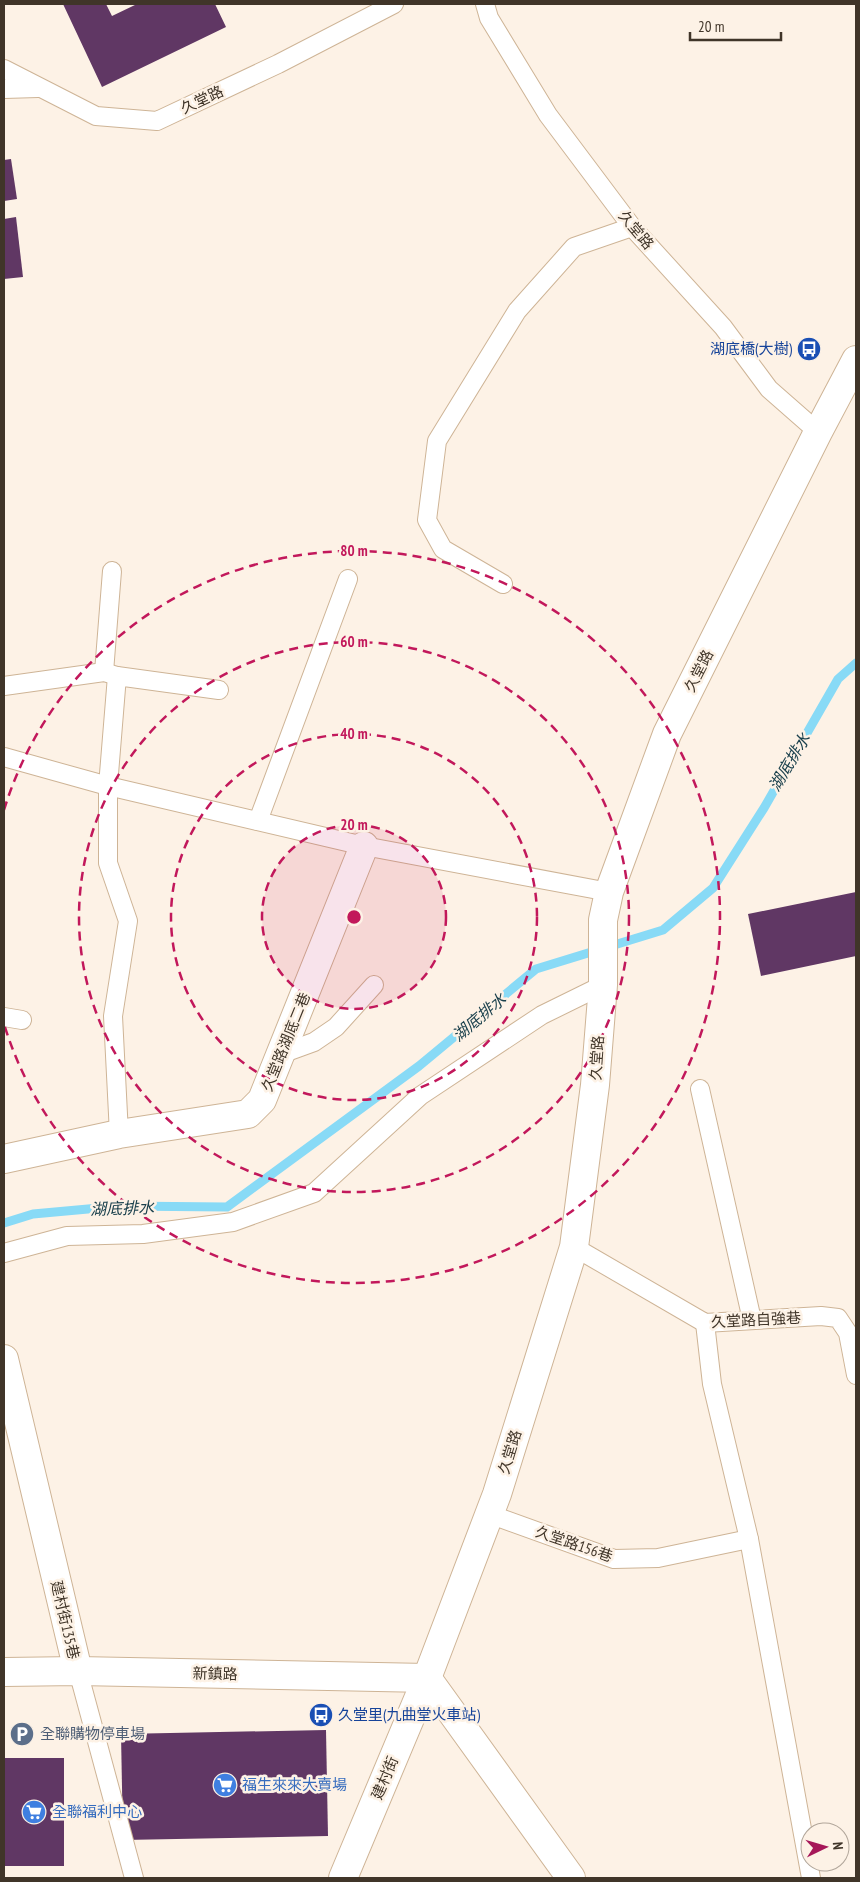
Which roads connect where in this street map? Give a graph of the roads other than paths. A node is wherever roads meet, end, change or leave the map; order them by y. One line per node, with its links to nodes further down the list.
1 (394, 4): 4 (lane, 久堂路)
2 (485, 4): 6 (lane, 久堂路)
3 (4, 69): 4 (lane, 久堂路)
4 (42, 88): 5 (lane)
5 (4, 89)
6 (632, 227): 8 (lane, 久堂路); 11 (lane)
7 (856, 360): 8 (street, 久堂路)
8 (818, 432): 19 (street, 久堂路)
9 (112, 570): 12 (lane)
10 (348, 579): 17 (lane)
11 (503, 584)
12 (110, 674): 13 (lane); 14 (lane); 16 (lane)
13 (4, 686)
14 (219, 690)
15 (4, 757): 16 (lane)
16 (108, 786): 17 (lane); 26 (lane)
17 (258, 821): 18 (lane)
18 (364, 846): 19 (lane); 24 (street, 久堂路湖底二巷)
19 (608, 892): 20 (street, 久堂路)
20 (603, 981): 28 (street, 久堂路); 29 (lane)
21 (374, 984): 24 (lane)
22 (4, 1017): 23 (lane)
23 (22, 1020)
24 (281, 1054): 26 (street, 久堂路湖底二巷)
25 (700, 1089): 30 (lane)
26 (119, 1134): 27 (street, 久堂路湖底二巷)
27 (4, 1159)
28 (574, 1247): 31 (lane, 久堂路自強巷); 34 (street, 久堂路)
29 (4, 1253)
30 (752, 1320): 31 (lane, 久堂路自強巷); 33 (lane, 久堂路自強巷)
31 (705, 1323): 35 (lane)
32 (4, 1360): 36 (street, 建村街135巷)
33 (856, 1375)
34 (489, 1514): 35 (lane, 久堂路156巷); 38 (street, 久堂路)
35 (749, 1539): 42 (lane)
36 (78, 1671): 37 (street, 新鎮路); 38 (street, 新鎮路); 39 (lane, 建村街135巷)
37 (4, 1672)
38 (427, 1678): 40 (street, 建村街); 41 (street)
39 (134, 1878)
40 (343, 1878)
41 (571, 1878)
42 (810, 1878)

